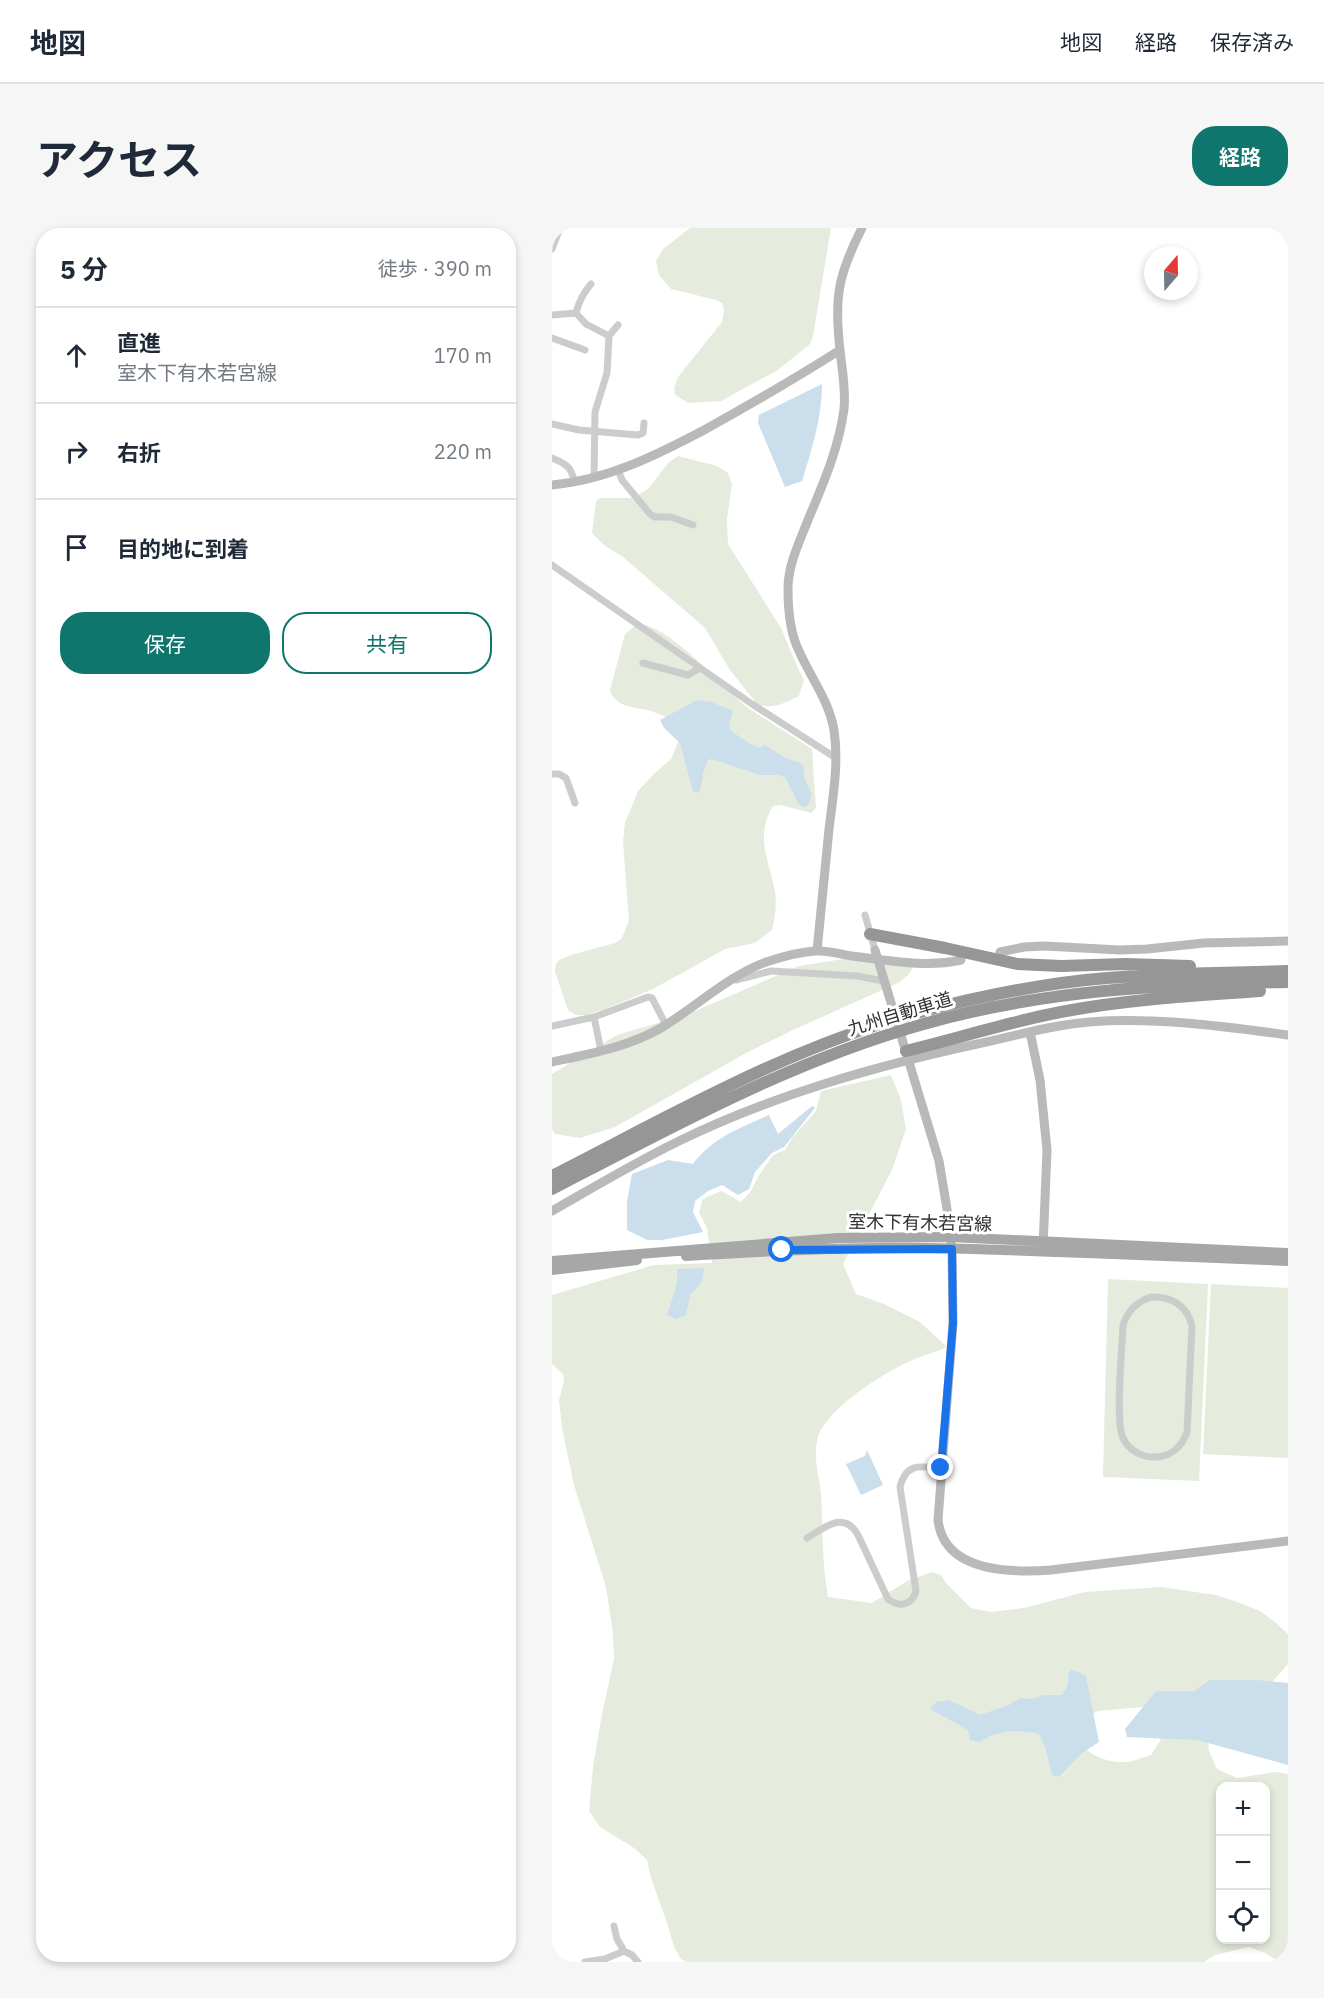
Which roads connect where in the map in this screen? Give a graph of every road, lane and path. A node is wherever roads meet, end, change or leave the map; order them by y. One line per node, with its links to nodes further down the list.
1 (862, 228): 11 (street)
2 (556, 232): 3 (street)
3 (552, 249)
4 (591, 284): 5 (street)
5 (576, 313): 6 (street); 8 (street)
6 (552, 315)
7 (618, 325): 8 (street)
8 (609, 336): 14 (street)
9 (552, 338): 10 (street)
10 (585, 350)
11 (840, 350): 16 (street); 24 (street)
12 (644, 423): 14 (street)
13 (552, 424): 14 (street)
14 (595, 431): 17 (street)
15 (552, 458): 18 (street)
16 (618, 470): 17 (street); 20 (street)
17 (594, 478): 18 (street)
18 (574, 482): 19 (street)
19 (552, 485)
20 (693, 525)
21 (552, 565): 23 (street)
22 (643, 663): 23 (street)
23 (700, 668): 24 (street)
24 (836, 758): 31 (street)
25 (552, 774): 26 (street)
26 (575, 803)
27 (865, 915): 28 (street)
28 (870, 934): 30 (street); 34 (highway)
29 (1288, 941): 32 (street)
30 (874, 950): 37 (street)
31 (817, 951): 33 (street); 36 (street)
32 (1000, 952)
33 (961, 960)
34 (1288, 966)
35 (1288, 971): 48 (highway, 九州自動車道)
36 (729, 981): 37 (street); 41 (street)
37 (884, 981): 45 (street)
38 (1288, 982): 49 (highway, 九州自動車道)
39 (1288, 988): 45 (highway)
40 (594, 1017): 41 (street); 42 (street); 46 (street)
41 (666, 1025): 46 (street)
42 (552, 1026)
43 (1030, 1032): 44 (street); 50 (street); 52 (street)
44 (1288, 1035)
45 (911, 1050): 51 (street)
46 (601, 1051): 47 (street)
47 (552, 1062)
48 (552, 1176)
49 (552, 1189)
50 (552, 1211)
51 (950, 1237): 52 (main road, 室木下有木若宮線); 53 (street); 55 (main road, 室木下有木若宮線)
52 (1043, 1246): 53 (main road, 室木下有木若宮線); 54 (main road, 室木下有木若宮線); 56 (main road, 室木下有木若宮線)
53 (952, 1249): 57 (main road, 室木下有木若宮線); 59 (street)
54 (1288, 1253)
55 (552, 1261)
56 (1288, 1261)
57 (552, 1270)
58 (1159, 1297): 58 (street)
59 (941, 1468): 60 (street); 61 (street)
60 (807, 1538)
61 (1288, 1541)
62 (614, 1926): 63 (street)
63 (624, 1951): 64 (street); 65 (street)
64 (585, 1962)
65 (638, 1962)

